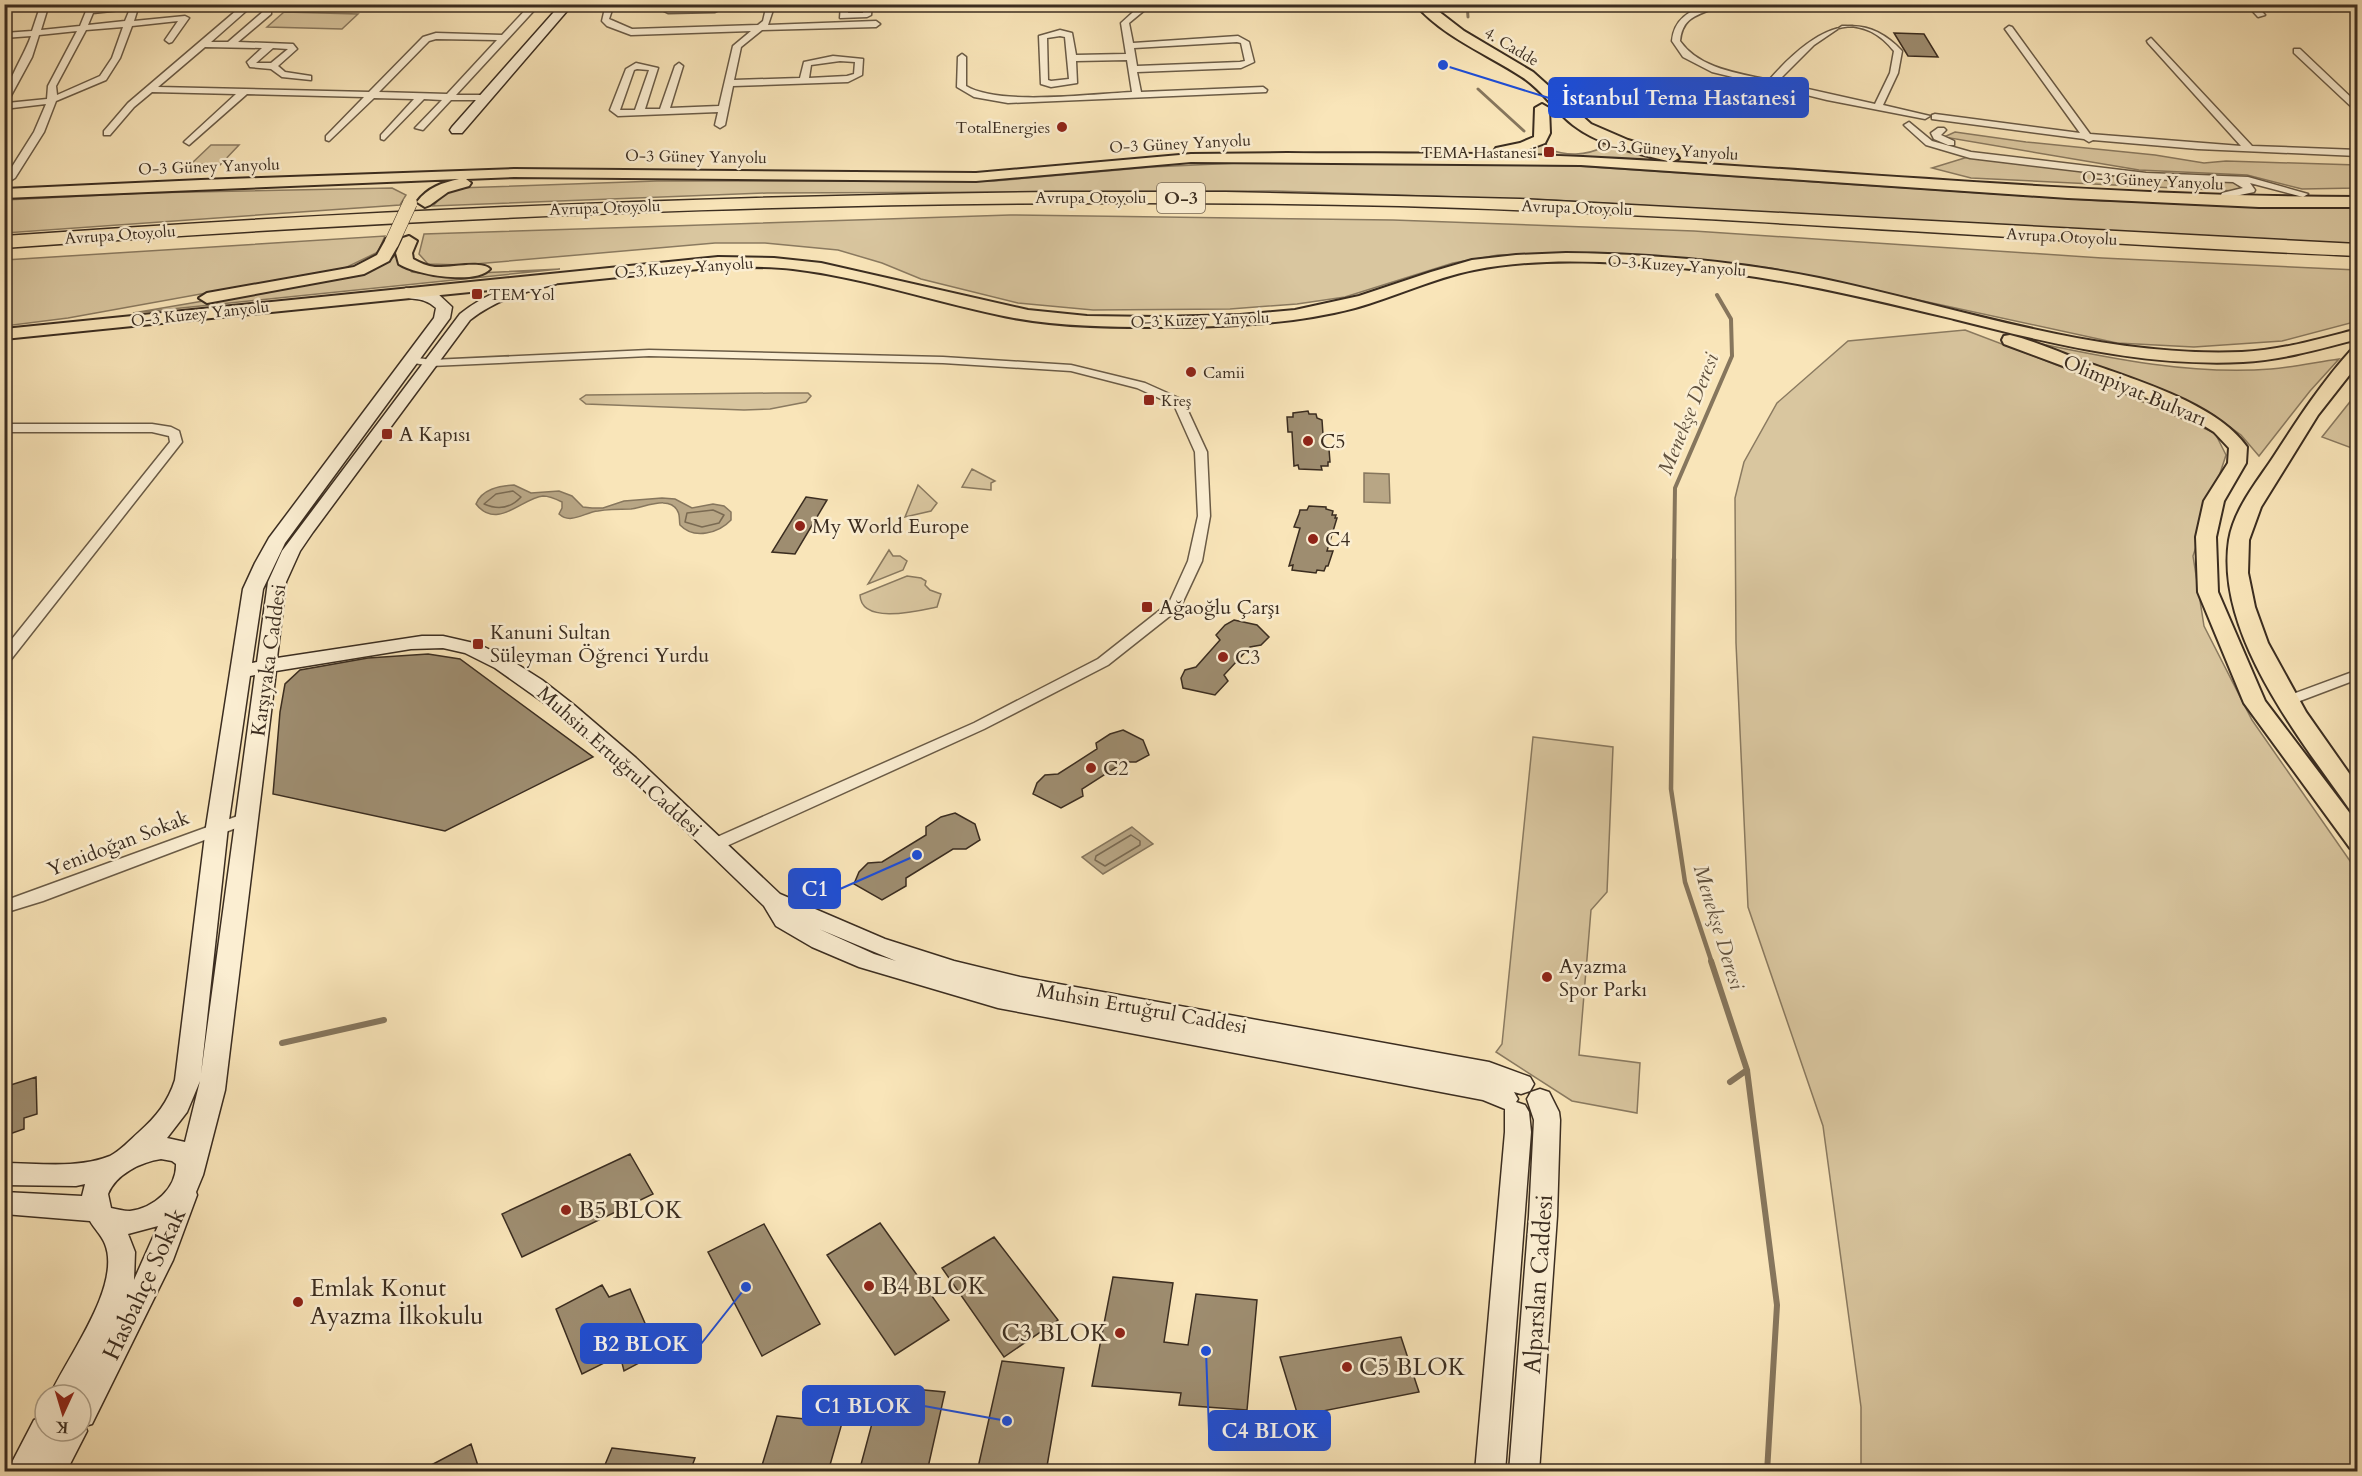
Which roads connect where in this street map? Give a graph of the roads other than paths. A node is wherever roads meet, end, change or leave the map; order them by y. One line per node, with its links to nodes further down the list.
1 (45, 4): 28 (street)
2 (157, 4): 18 (street)
3 (250, 4): 33 (street)
4 (536, 4): 30 (street)
5 (568, 4): 58 (main road)
6 (610, 4): 26 (street)
7 (670, 4): 8 (street)
8 (716, 4)
9 (771, 4): 26 (street)
10 (845, 4): 11 (street)
11 (868, 4)
12 (1148, 4): 37 (street)
13 (1216, 4): 19 (street)
14 (1421, 4): 70 (main road, 4. Cadde)
15 (1718, 4): 50 (street)
16 (2250, 4): 22 (street)
17 (1405, 5): 64 (main road, 4. Cadde)
18 (136, 6): 20 (street); 23 (street)
19 (1259, 6)
20 (92, 8): 25 (street)
21 (268, 12): 34 (street)
22 (2261, 15)
23 (128, 24): 25 (street); 31 (street); 60 (street)
24 (876, 24): 26 (street)
25 (84, 28): 28 (street); 60 (street)
26 (762, 28): 49 (street)
27 (2009, 29): 80 (street)
28 (35, 33): 29 (street); 59 (street)
29 (4, 36)
30 (504, 38): 54 (street); 57 (street)
31 (169, 40)
32 (2151, 41): 83 (street)
33 (204, 44): 34 (street); 51 (street)
34 (230, 45): 35 (street)
35 (270, 45): 43 (street); 43 (street)
36 (1164, 45): 37 (street); 39 (street); 46 (street)
37 (1128, 46): 41 (street)
38 (2297, 51): 66 (street)
39 (1195, 54): 39 (street); 46 (street)
40 (962, 57): 55 (street)
41 (1132, 57): 42 (street); 47 (street)
42 (1071, 58): 42 (street)
43 (273, 66): 48 (street)
44 (679, 66): 67 (street)
45 (859, 68): 49 (street)
46 (1171, 68): 47 (street)
47 (1134, 69): 55 (street)
48 (308, 78)
49 (728, 83): 65 (street)
50 (1771, 84): 61 (street); 63 (street)
51 (149, 89): 53 (street); 77 (street)
52 (1263, 90): 55 (street)
53 (244, 92): 54 (street); 81 (street)
54 (371, 95): 56 (street); 79 (street)
55 (1137, 95)
56 (421, 97): 57 (street); 78 (street)
57 (449, 97): 58 (street); 74 (street)
58 (485, 98): 76 (main road)
59 (4, 101)
60 (52, 101): 62 (street); 94 (street)
61 (1850, 102): 63 (street); 72 (street)
62 (4, 106)
63 (1878, 107): 69 (street)
64 (1542, 108): 70 (main road); 88 (main road)
65 (722, 109): 67 (street); 71 (street)
66 (2358, 110)
67 (664, 111): 68 (street)
68 (639, 112): 68 (street)
69 (1930, 117): 72 (street); 73 (street); 75 (street)
70 (1579, 123): 96 (main road, 4. Cadde)
71 (720, 124)
72 (1907, 124): 75 (street); 89 (street)
73 (1993, 127): 75 (street); 80 (street)
74 (420, 128)
75 (1943, 129): 86 (street)
76 (458, 130)
77 (107, 133)
78 (384, 137)
79 (329, 138)
80 (2089, 139): 83 (street)
81 (189, 141)
82 (1132, 148): 87 (main road)
83 (2248, 149): 85 (street)
84 (1112, 150): 90 (main road)
85 (2358, 153)
86 (2030, 154): 89 (street); 92 (street)
87 (1266, 157): 88 (main road, O-3 Güney Yanyolu); 90 (main road, O-3 Güney Yanyolu)
88 (1287, 157): 96 (main road, O-3 Güney Yanyolu)
89 (2021, 162): 92 (street)
90 (1048, 171): 91 (main road, O-3 Güney Yanyolu)
91 (699, 174): 95 (main road, O-3 Güney Yanyolu); 103 (main road)
92 (2134, 175): 93 (street)
93 (2216, 178): 100 (street); 101 (street)
94 (7, 182): 97 (main road)
95 (273, 182): 97 (main road, O-3 Güney Yanyolu); 103 (main road)
96 (1897, 183): 102 (main road, O-3 Güney Yanyolu)
97 (201, 184): 99 (main road, O-3 Güney Yanyolu)
98 (2358, 192): 100 (main road)
99 (4, 194)
100 (2303, 194): 101 (main road)
101 (2226, 195): 102 (main road)
102 (2118, 196): 104 (main road, O-3 Güney Yanyolu)
103 (418, 202): 111 (main road); 113 (main road, bridge)
104 (2358, 202)
105 (4, 242): 106 (highway, Avrupa Otoyolu / O-3)
106 (2358, 250)
107 (4, 252): 108 (highway, Avrupa Otoyolu / O-3)
108 (2358, 261)
109 (602, 273): 110 (main road, O-3 Kuzey Yanyolu); 111 (main road, O-3 Kuzey Yanyolu); 118 (main road, Karşıyaka Caddesi)
110 (402, 292): 113 (main road, O-3 Kuzey Yanyolu); 117 (main road, Karşıyaka Caddesi)
111 (968, 303): 112 (main road, O-3 Kuzey Yanyolu)
112 (1910, 305): 115 (main road, O-3 Kuzey Yanyolu); 128 (main road, Olimpiyat Bulvarı)
113 (31, 330): 114 (main road)
114 (4, 334)
115 (2358, 334)
116 (2358, 353): 124 (main road)
117 (412, 360): 118 (street); 122 (main road, Karşıyaka Caddesi)
118 (431, 363): 121 (main road, Karşıyaka Caddesi); 129 (street)
119 (4, 428): 120 (street)
120 (4, 659)
121 (266, 667): 122 (main road, Muhsin Ertuğrul Caddesi); 126 (main road, Karşıyaka Caddesi); 129 (main road, Muhsin Ertuğrul Caddesi)
122 (241, 671): 127 (main road, Karşıyaka Caddesi)
123 (2358, 674): 124 (street)
124 (2286, 701): 125 (main road)
125 (2358, 804)
126 (246, 818): 127 (street, Yenidoğan Sokak); 134 (main road, Karşıyaka Caddesi)
127 (217, 827): 130 (street, Yenidoğan Sokak); 132 (main road, Karşıyaka Caddesi)
128 (2358, 842)
129 (714, 845): 131 (main road, Muhsin Ertuğrul Caddesi)
130 (4, 907)
131 (1520, 1098): 143 (main road, Alparslan Caddesi); 144 (main road, Alparslan Caddesi)
132 (121, 1162): 133 (main road); 134 (main road); 136 (main road)
133 (4, 1174)
134 (190, 1176): 136 (main road); 138 (main road, Hasbahçe Sokak)
135 (4, 1203): 136 (main road)
136 (102, 1215): 137 (main road, Hasbahçe Sokak)
137 (71, 1383)
138 (93, 1390)
139 (38, 1443): 141 (main road)
140 (66, 1443): 142 (main road)
141 (22, 1472)
142 (50, 1472)
143 (1490, 1472)
144 (1524, 1472)

